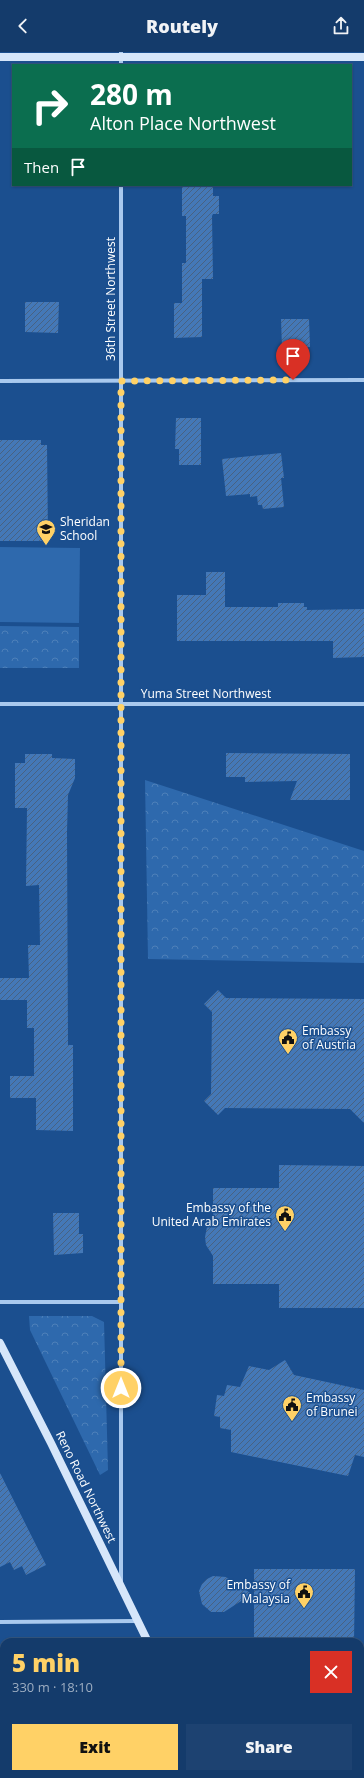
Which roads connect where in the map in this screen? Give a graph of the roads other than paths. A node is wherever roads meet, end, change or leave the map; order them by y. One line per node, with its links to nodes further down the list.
1 (0, 57): 3 (street)
2 (364, 57): 3 (street)
3 (121, 58)
4 (121, 186): 7 (street, 36th Street Northwest)
5 (364, 380): 7 (street)
6 (0, 381): 7 (street)
7 (121, 381): 9 (street, 36th Street Northwest)
8 (0, 704): 9 (street, Yuma Street Northwest)
9 (121, 704): 10 (street, Yuma Street Northwest); 12 (street, 36th Street Northwest)
10 (364, 704)
11 (0, 1302): 12 (street)
12 (120, 1302): 14 (street, 36th Street Northwest)
13 (0, 1343): 14 (street, Reno Road Northwest)
14 (121, 1589): 15 (street, Reno Road Northwest)
15 (137, 1621): 16 (street); 17 (street, Reno Road Northwest)
16 (0, 1622)
17 (146, 1638)

